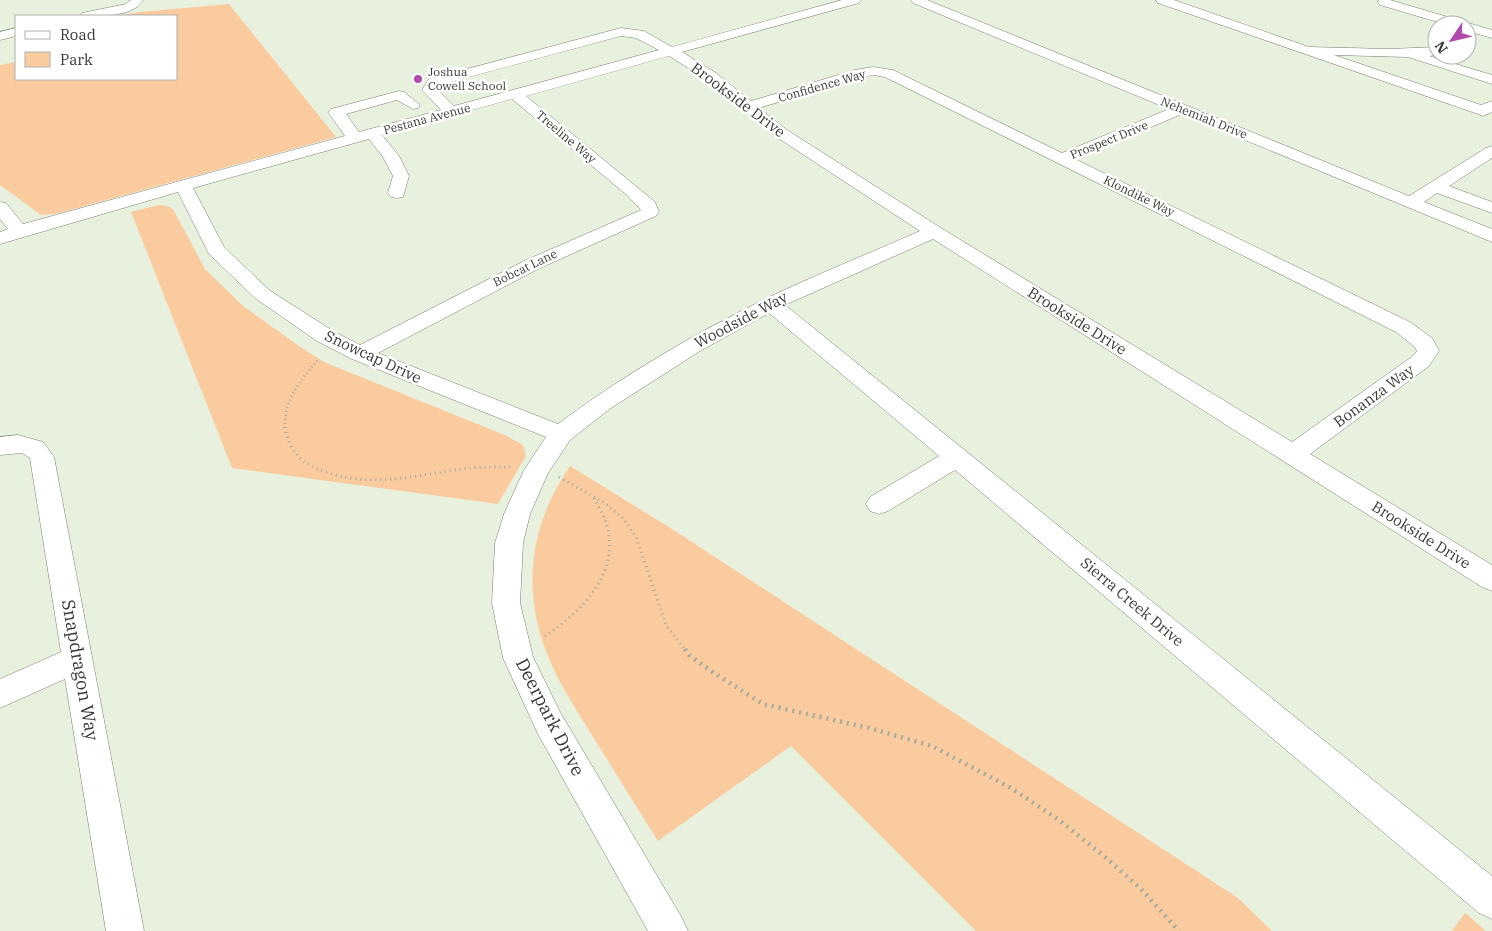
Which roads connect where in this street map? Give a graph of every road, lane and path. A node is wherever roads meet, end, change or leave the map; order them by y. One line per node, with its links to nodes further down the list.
1 (137, 0): 6 (street)
2 (855, 0): 16 (street, Pestana Avenue)
3 (917, 0): 29 (street, Nehemiah Drive)
4 (1162, 0): 17 (street)
5 (1384, 2): 7 (street)
6 (91, 15)
7 (1428, 15)
8 (1477, 30): 10 (street)
9 (15, 32): 11 (street)
10 (1492, 34)
11 (0, 36)
12 (648, 39): 15 (street); 16 (street, Brookside Drive); 26 (street, Brookside Drive)
13 (1492, 39): 14 (street)
14 (1479, 43)
15 (621, 47)
16 (670, 51): 25 (street, Pestana Avenue); 28 (street, Brookside Drive)
17 (1308, 51): 18 (street); 27 (street)
18 (1347, 51): 20 (street); 21 (street)
19 (1427, 52): 20 (street)
20 (1409, 53): 22 (street)
21 (1429, 78)
22 (1492, 80)
23 (923, 90): 28 (street, Confidence Way); 35 (street, Klondike Way)
24 (454, 92): 26 (street)
25 (516, 95): 30 (street, Pestana Avenue); 36 (street, Treeline Way)
26 (435, 97): 30 (street)
27 (1489, 100)
28 (747, 107): 44 (street, Brookside Drive)
29 (1182, 110): 35 (street, Prospect Drive); 40 (street, Nehemiah Drive)
30 (452, 112): 31 (street, Pestana Avenue)
31 (427, 120): 32 (street, Pestana Avenue); 33 (street)
32 (373, 134): 33 (street, Pestana Avenue); 39 (street)
33 (355, 139): 37 (street, Pestana Avenue)
34 (1492, 151): 38 (street)
35 (1063, 158): 47 (street, Klondike Way)
36 (618, 179): 49 (street, Bobcat Lane)
37 (183, 186): 43 (street, Pestana Avenue); 49 (street, Snowcap Drive)
38 (1436, 187): 40 (street); 42 (street)
39 (397, 193)
40 (1411, 202): 45 (street, Nehemiah Drive)
41 (0, 207): 43 (street)
42 (1492, 208)
43 (19, 231): 46 (street, Pestana Avenue)
44 (934, 232): 48 (street, Woodside Way); 53 (street, Brookside Drive)
45 (1492, 236)
46 (0, 238)
47 (1355, 303): 53 (street, Bonanza Way)
48 (771, 304): 51 (street, Woodside Way); 54 (street, Sierra Creek Drive)
49 (360, 354): 51 (street, Snowcap Drive)
50 (319, 359): 55 (path)
51 (561, 434): 55 (street, Deerpark Drive)
52 (0, 446): 60 (street, Snapdragon Way)
53 (1293, 454): 58 (street, Brookside Drive)
54 (957, 457): 57 (street); 62 (street, Sierra Creek Drive)
55 (537, 470): 56 (path); 64 (street, Deerpark Drive)
56 (592, 496): 59 (path); 65 (path)
57 (879, 504)
58 (1492, 579)
59 (545, 636)
60 (78, 659): 61 (street); 63 (street, Snapdragon Way)
61 (0, 694)
62 (1492, 900)
63 (125, 931)
64 (669, 931)
65 (1180, 931)

